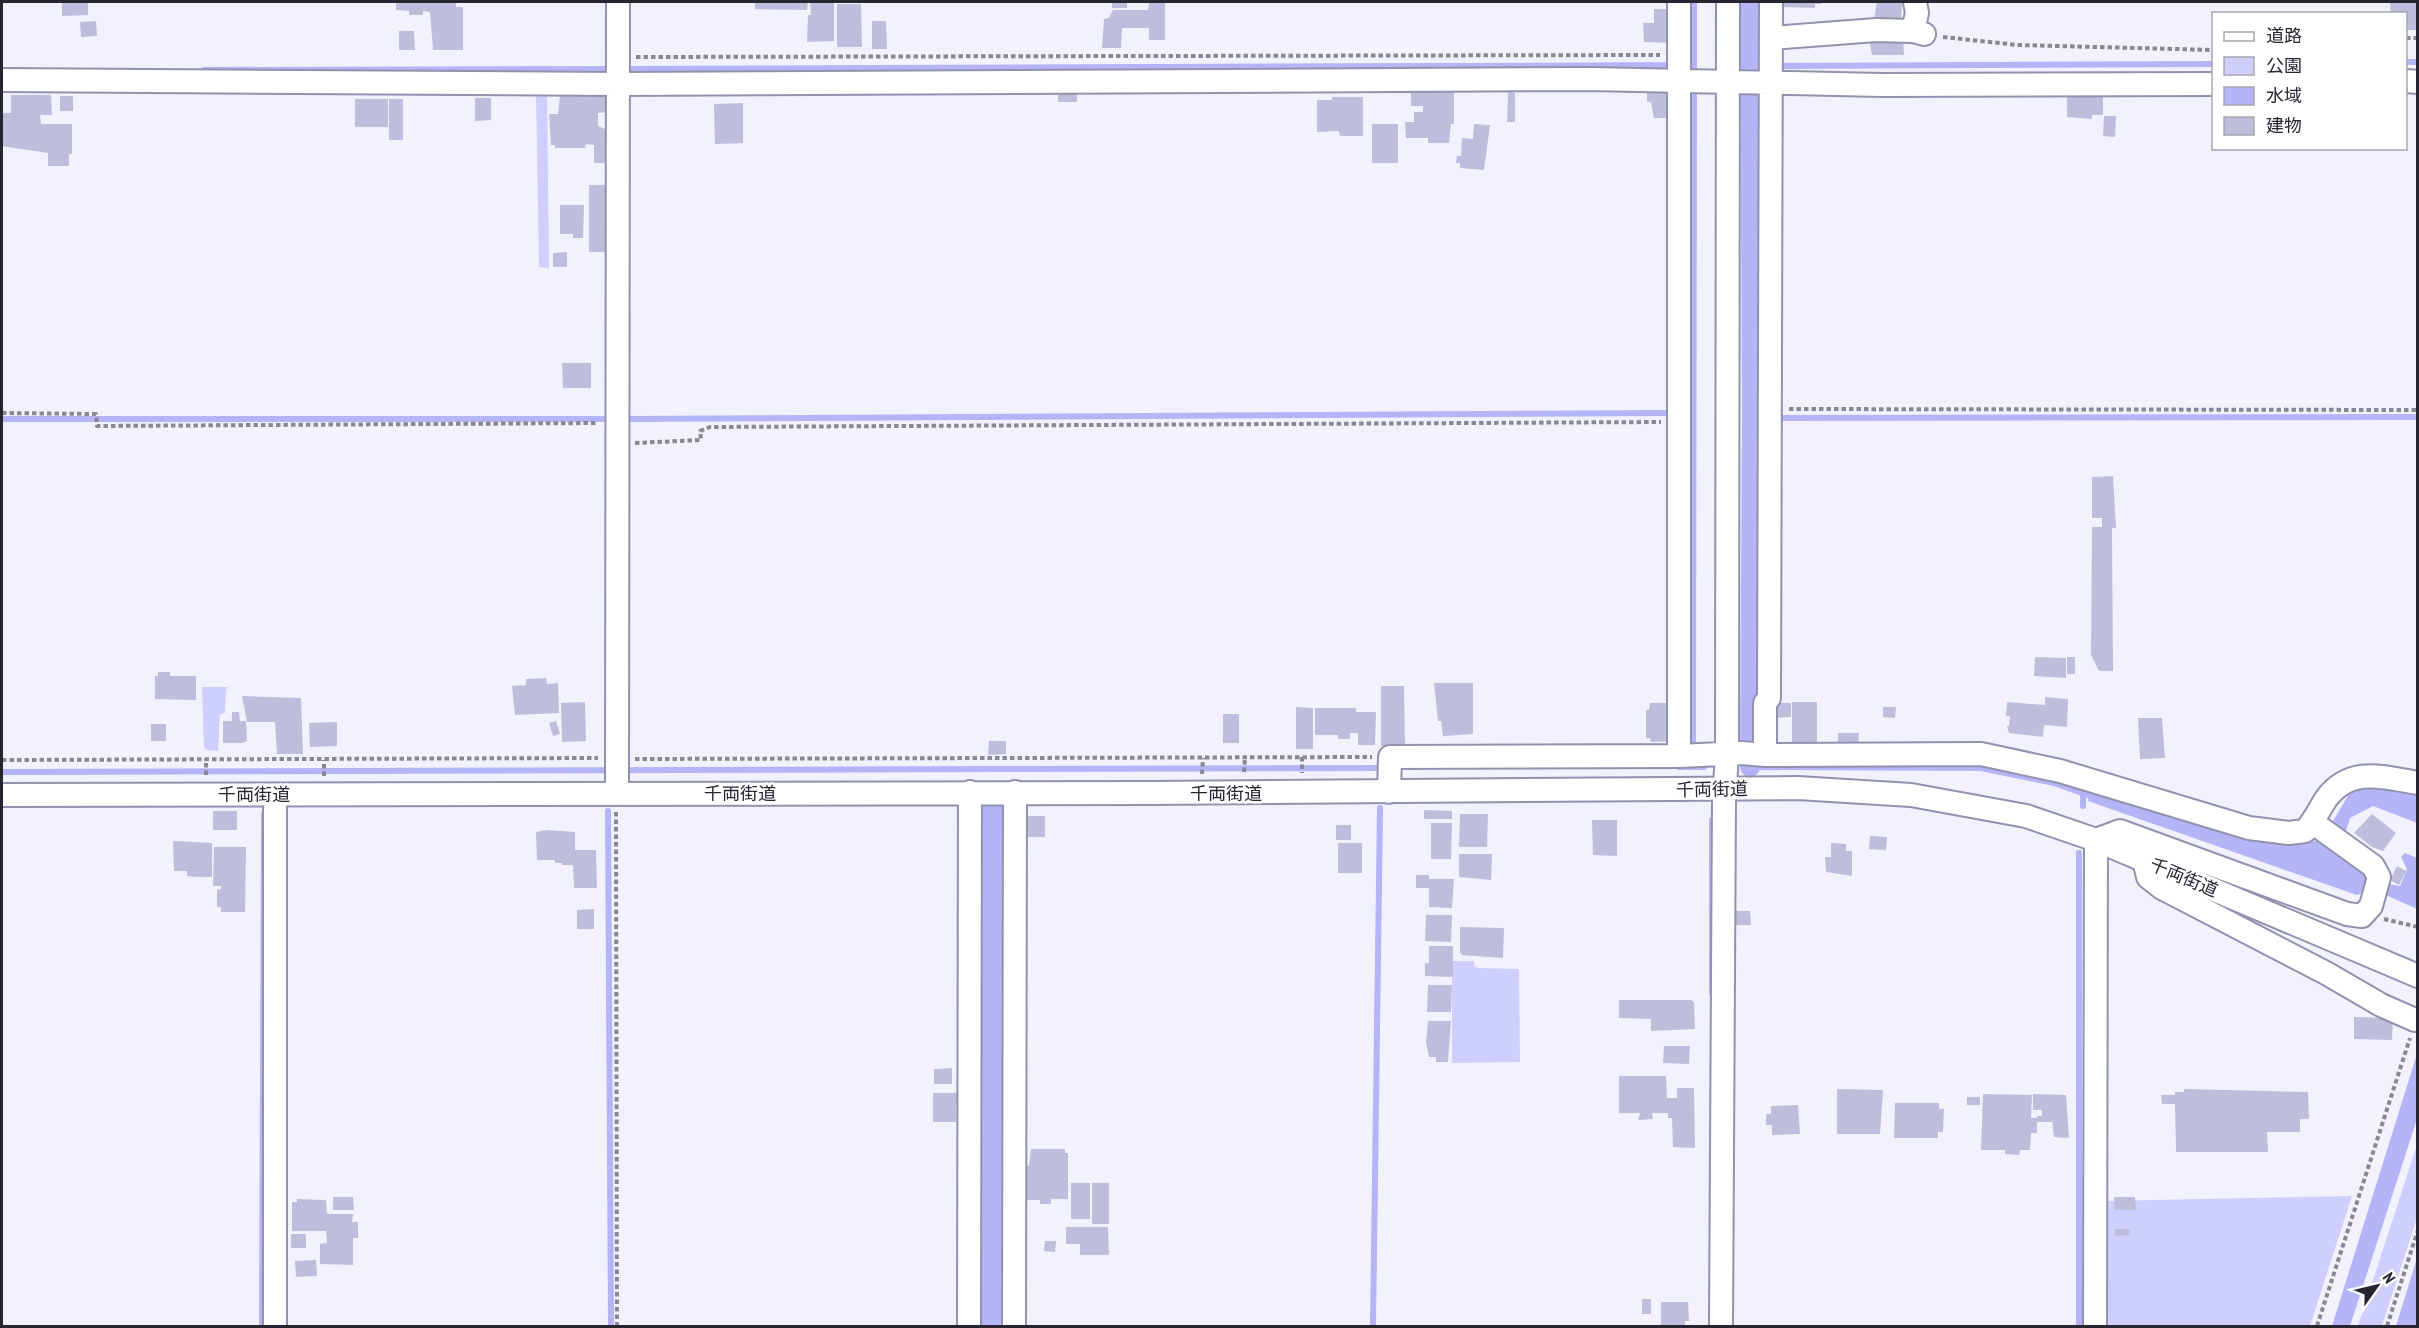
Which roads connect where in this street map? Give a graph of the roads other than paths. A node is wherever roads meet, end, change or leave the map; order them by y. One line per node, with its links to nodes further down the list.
1 (618, 2): 7 (street)
2 (1679, 2): 8 (street)
3 (1728, 2): 10 (street)
4 (1771, 2): 6 (street)
5 (1916, 2): 6 (street)
6 (1772, 38): 10 (street)
7 (620, 69): 8 (street); 9 (street); 15 (street)
8 (1684, 71): 10 (street); 13 (street)
9 (2, 80)
10 (1750, 82): 11 (street); 12 (street); 12 (street)
11 (2212, 84)
12 (1747, 754): 13 (street); 17 (street); 22 (street)
13 (1679, 756): 14 (street)
14 (1389, 771): 17 (street, 千両街道); 19 (street, 千両街道)
15 (617, 773): 18 (street, 千両街道); 21 (street, 千両街道)
16 (2418, 783): 22 (street)
17 (1725, 789): 23 (street, 千両街道); 30 (street)
18 (970, 792): 19 (street, 千両街道); 28 (street)
19 (1015, 792): 29 (street)
20 (2, 795): 21 (street, 千両街道)
21 (275, 795): 27 (street)
22 (2325, 832): 23 (street)
23 (2096, 840): 24 (street, 千両街道); 31 (street)
24 (2144, 860): 25 (street, 千両街道); 26 (street)
25 (2411, 973)
26 (2415, 1020)
27 (275, 1326)
28 (969, 1326)
29 (1014, 1326)
30 (1722, 1326)
31 (2095, 1326)

